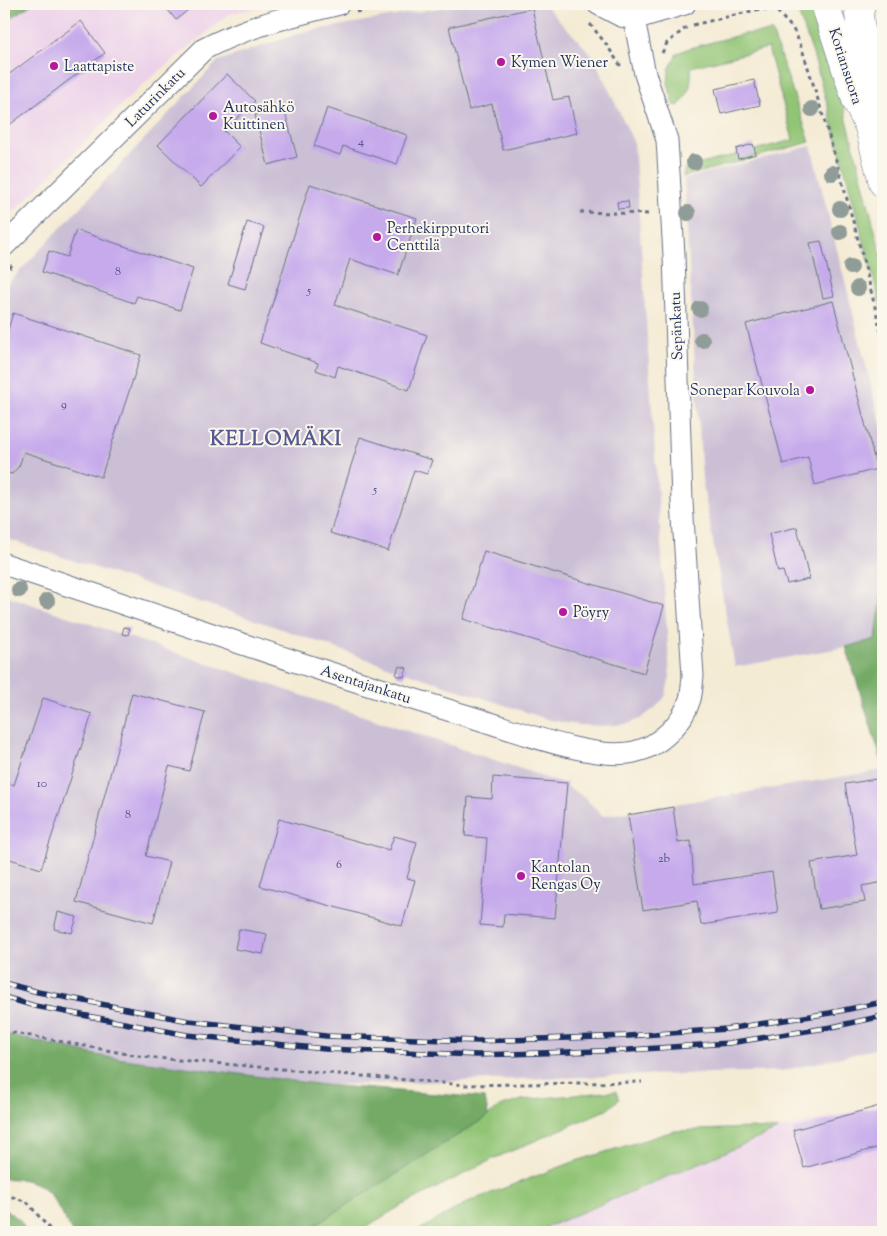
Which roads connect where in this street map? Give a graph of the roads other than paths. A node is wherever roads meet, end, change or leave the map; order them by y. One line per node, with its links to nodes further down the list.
1 (685, 4): 6 (street)
2 (825, 4): 7 (main road, Koriansuora)
3 (861, 4): 7 (main road, Koriansuora)
4 (347, 8): 9 (street, Laturinkatu)
5 (592, 10): 6 (street)
6 (634, 19): 11 (street, Sepänkatu)
7 (869, 127): 8 (main road, Koriansuora)
8 (883, 183)
9 (10, 253)
10 (4, 564): 11 (street, Asentajankatu)
11 (692, 676)

